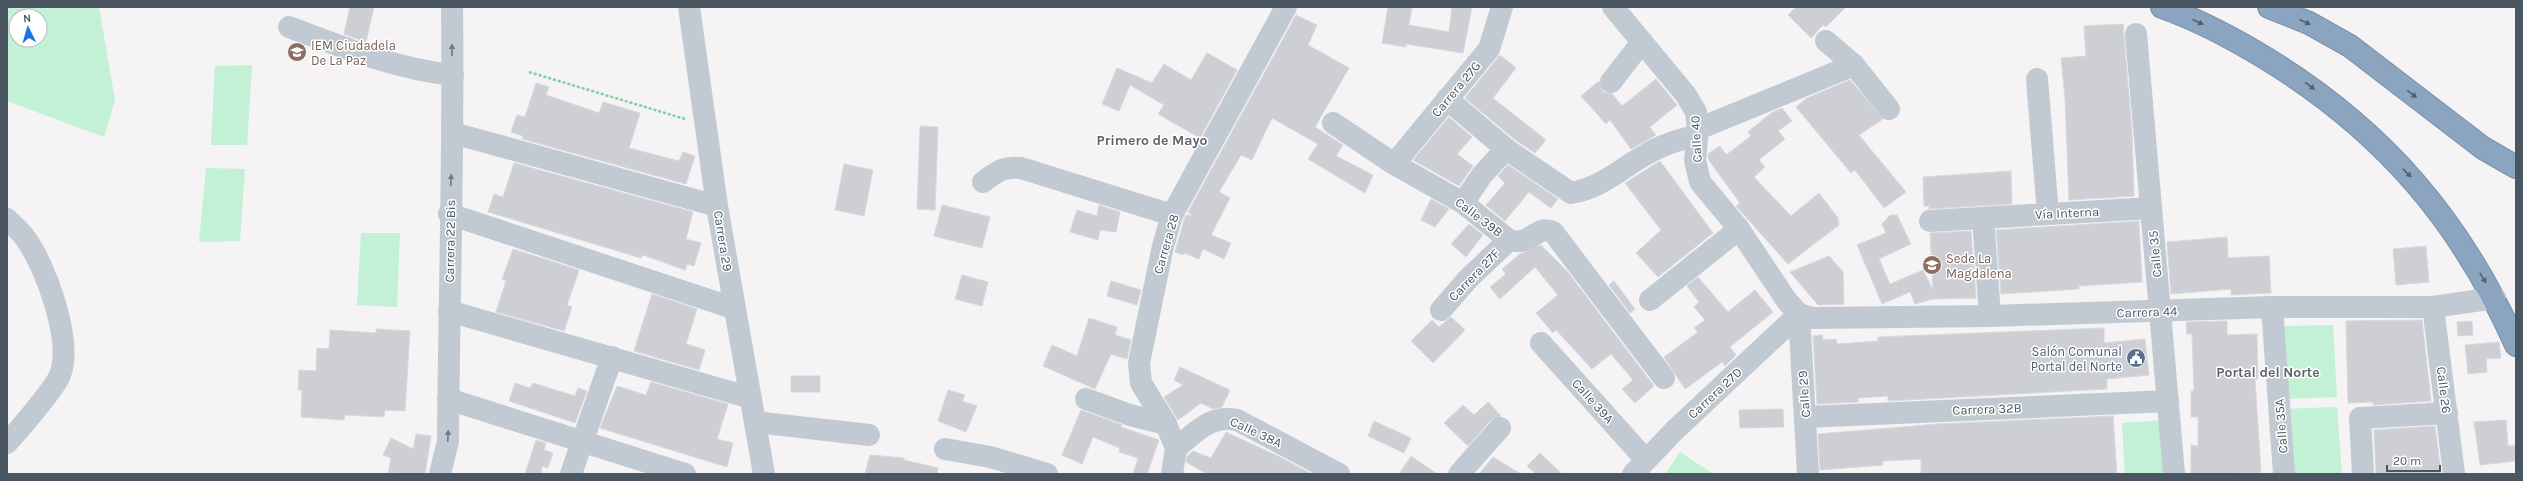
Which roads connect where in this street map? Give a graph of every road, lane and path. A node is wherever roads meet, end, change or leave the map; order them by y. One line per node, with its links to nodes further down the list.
1 (452, 7): 15 (street, Carrera 22 Bis, one-way to 1)
2 (689, 7): 21 (street, Carrera 29)
3 (699, 7): 59 (street, Carrera 29)
4 (1286, 7): 33 (street, Carrera 28)
5 (1502, 7): 18 (street, Carrera 27G)
6 (1613, 7): 12 (street, Calle 40)
7 (2162, 7): 39 (highway, one-way to 39)
8 (2269, 7): 26 (highway, one-way to 26)
9 (289, 27): 15 (street)
10 (2136, 34): 30 (street, Calle 35)
11 (1826, 41): 13 (street)
12 (1642, 42): 17 (street); 22 (street, Calle 40)
13 (1854, 65): 19 (street); 22 (street)
14 (529, 72): 21 (path)
15 (453, 75): 23 (street, Carrera 22 Bis)
16 (2037, 79): 32 (street)
17 (1611, 82)
18 (1447, 99): 24 (street); 25 (street, Carrera 27G)
19 (1889, 109)
20 (1333, 123): 25 (street, Calle 39B)
21 (706, 124): 29 (street, Carrera 29)
22 (1697, 132): 24 (street); 37 (street, Calle 40)
23 (453, 133): 29 (street); 31 (street, Carrera 22 Bis, one-way to 23)
24 (1506, 149): 28 (street)
25 (1394, 164): 28 (street, Calle 39B)
26 (2516, 167)
27 (983, 182): 33 (street)
28 (1463, 203): 38 (street, Calle 39B)
29 (717, 206): 43 (street, Carrera 29)
30 (2151, 208): 32 (street, Vía Interna); 46 (street, Calle 35)
31 (450, 214): 43 (street); 45 (street, Carrera 22 Bis)
32 (2048, 214): 34 (street, Vía Interna)
33 (1172, 215): 60 (street, Carrera 28)
34 (1983, 218): 36 (street, Vía Interna); 48 (street)
35 (7, 219): 64 (street)
36 (1930, 221)
37 (1739, 229): 40 (street); 47 (street, Calle 40)
38 (1508, 240): 44 (street, Carrera 27F); 52 (street, Calle 39B)
39 (2495, 298): 42 (street, Carrera 44); 50 (highway)
40 (1650, 300)
41 (2272, 307): 42 (street, Carrera 44); 46 (street, Carrera 44); 79 (street, Calle 35A)
42 (2433, 307): 57 (street, Calle 26)
43 (733, 308): 53 (street, Carrera 29)
44 (1441, 310)
45 (449, 311): 51 (street); 54 (street, Carrera 22 Bis)
46 (2160, 312): 48 (street, Carrera 44); 56 (street, Calle 35)
47 (1799, 314): 48 (street, Carrera 44); 58 (street, Calle 29); 67 (street, Carrera 27D)
48 (1990, 316)
49 (1541, 343): 67 (street, Calle 39A)
50 (2516, 345)
51 (612, 356): 53 (street); 63 (street)
52 (1664, 378)
53 (751, 398): 59 (street, Carrera 29)
54 (448, 399): 63 (street); 68 (street, Carrera 22 Bis, one-way to 54)
55 (1086, 399): 60 (street)
56 (2168, 401): 58 (street, Carrera 32B); 78 (street, Calle 35)
57 (2446, 413): 80 (street); 81 (street, Calle 26)
58 (1806, 417): 77 (street, Calle 29)
59 (759, 422): 62 (street); 71 (street, Carrera 29); 72 (street, Carrera 29)
60 (1166, 424): 65 (street, Carrera 28)
61 (1500, 428): 76 (street)
62 (869, 435)
63 (583, 442): 69 (street); 70 (street)
64 (7, 443)
65 (1176, 448): 74 (street); 75 (street, Calle 38A)
66 (944, 449): 73 (street)
67 (1639, 467)
68 (440, 474)
69 (571, 474)
70 (685, 474)
71 (764, 474)
72 (771, 474)
73 (1047, 474)
74 (1172, 474)
75 (1339, 474)
76 (1459, 474)
77 (1808, 474)
78 (2174, 474)
79 (2284, 474)
80 (2363, 474)
81 (2454, 474)

